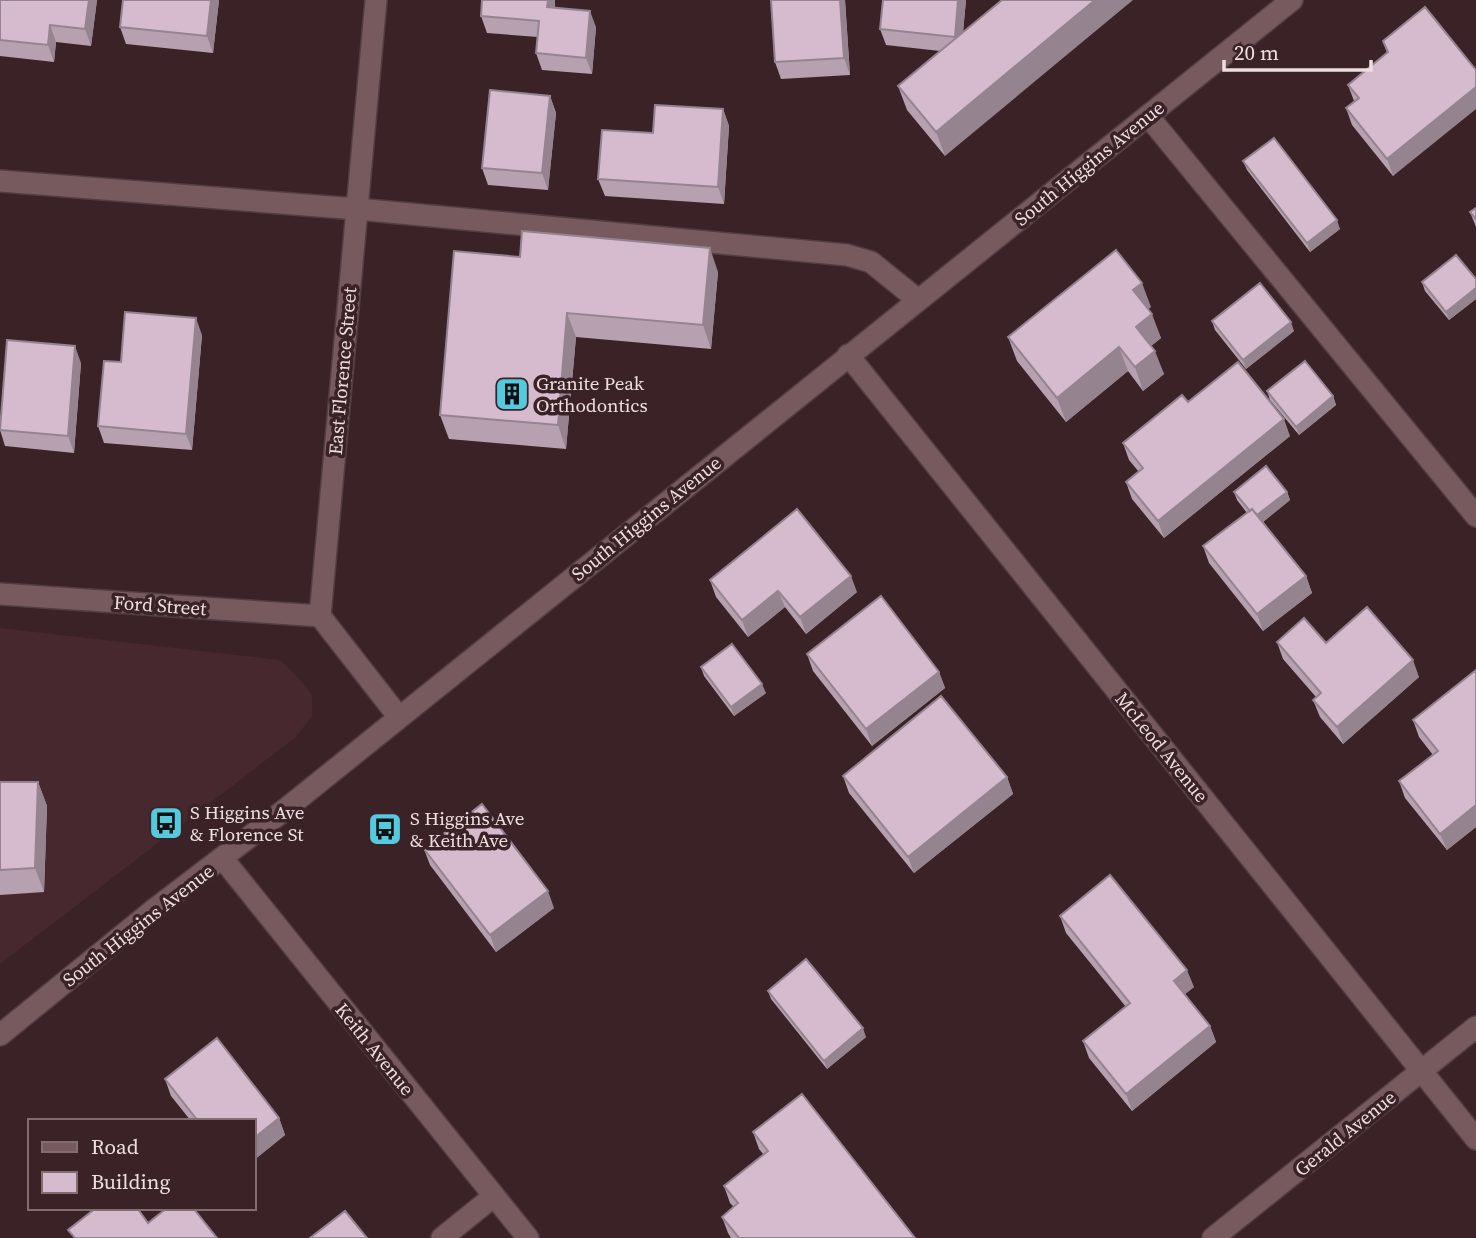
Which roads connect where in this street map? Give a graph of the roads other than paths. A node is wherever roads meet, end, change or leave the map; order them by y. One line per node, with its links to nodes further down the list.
1 (376, 0): 5 (street, East Florence Street)
2 (1292, 0): 3 (street, South Higgins Avenue)
3 (1148, 116): 6 (street, South Higgins Avenue); 8 (street)
4 (0, 181): 5 (street)
5 (357, 209): 6 (street); 10 (street, East Florence Street)
6 (918, 300): 7 (street, South Higgins Avenue)
7 (848, 355): 11 (street, South Higgins Avenue); 15 (street, McLeod Avenue)
8 (1476, 516)
9 (0, 594): 10 (street, Ford Street)
10 (320, 616): 11 (street)
11 (398, 716): 12 (street, South Higgins Avenue)
12 (222, 859): 14 (street, South Higgins Avenue); 17 (street, Keith Avenue)
13 (1476, 1027): 15 (street, Gerald Avenue)
14 (0, 1035)
15 (1422, 1072): 16 (street, McLeod Avenue); 20 (street, Gerald Avenue)
16 (1476, 1139)
17 (494, 1196): 18 (street); 19 (street, Keith Avenue)
18 (442, 1238)
19 (528, 1238)
20 (1213, 1238)

